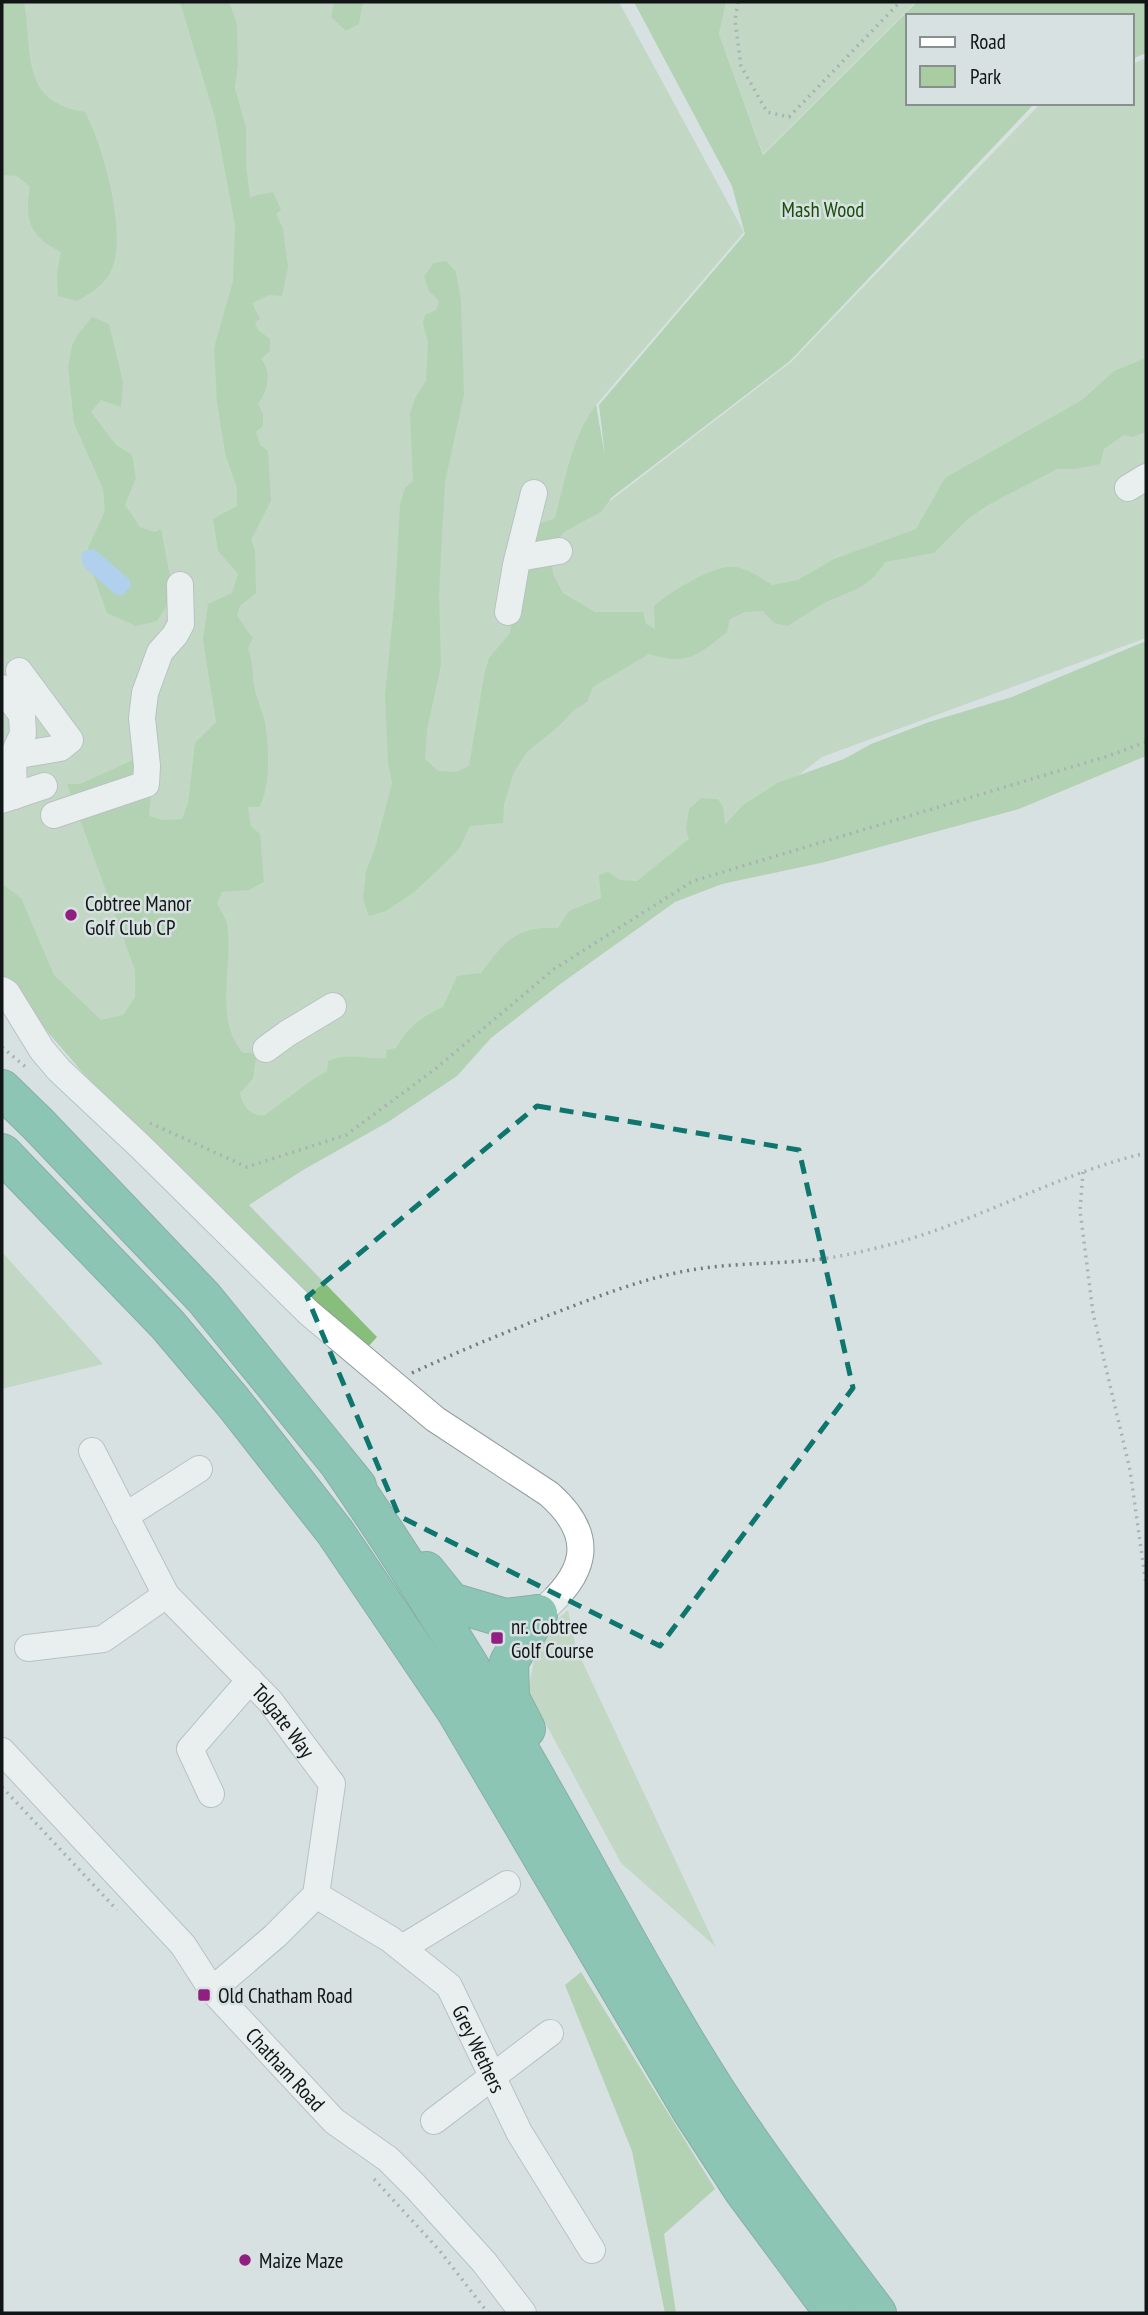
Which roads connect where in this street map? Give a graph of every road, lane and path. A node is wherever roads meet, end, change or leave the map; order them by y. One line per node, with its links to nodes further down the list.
1 (738, 2): 2 (path)
2 (900, 2)
3 (534, 493): 5 (street)
4 (559, 551): 5 (street)
5 (518, 558): 7 (street)
6 (180, 585): 13 (street)
7 (508, 612)
8 (10, 680): 10 (street); 10 (street)
9 (1146, 742): 18 (path)
10 (13, 756): 12 (street)
11 (44, 786): 12 (street)
12 (8, 798)
13 (54, 815)
14 (2, 990): 24 (street)
15 (333, 1006): 16 (street)
16 (266, 1049)
17 (2, 1089): 26 (highway)
18 (140, 1119)
19 (2, 1153): 23 (highway)
20 (1146, 1153): 21 (path)
21 (1083, 1172): 24 (path); 29 (path)
22 (2, 1177): 23 (highway)
23 (121, 1274): 50 (highway)
24 (393, 1382): 31 (street)
25 (92, 1451): 28 (street, Tolgate Way)
26 (341, 1467): 31 (highway); 41 (highway)
27 (200, 1469): 28 (street)
28 (125, 1516): 30 (street, Tolgate Way)
29 (1146, 1584)
30 (166, 1595): 32 (street); 33 (street, Tolgate Way)
31 (538, 1614): 41 (highway)
32 (28, 1648)
33 (250, 1680): 36 (street); 38 (street, Tolgate Way)
34 (2, 1751): 42 (street, Chatham Road)
35 (2, 1787): 39 (path)
36 (211, 1794)
37 (507, 1884): 40 (street)
38 (316, 1895): 40 (street, Grey Wethers); 42 (street)
39 (119, 1912)
40 (402, 1948): 44 (street, Grey Wethers)
41 (652, 1985): 51 (highway)
42 (212, 1990): 49 (street, Chatham Road)
43 (550, 2033): 44 (street)
44 (493, 2078): 45 (street); 47 (street, Grey Wethers)
45 (434, 2121)
46 (368, 2172): 48 (path)
47 (592, 2250)
48 (488, 2313)
49 (523, 2313)
50 (834, 2313)
51 (877, 2313)

